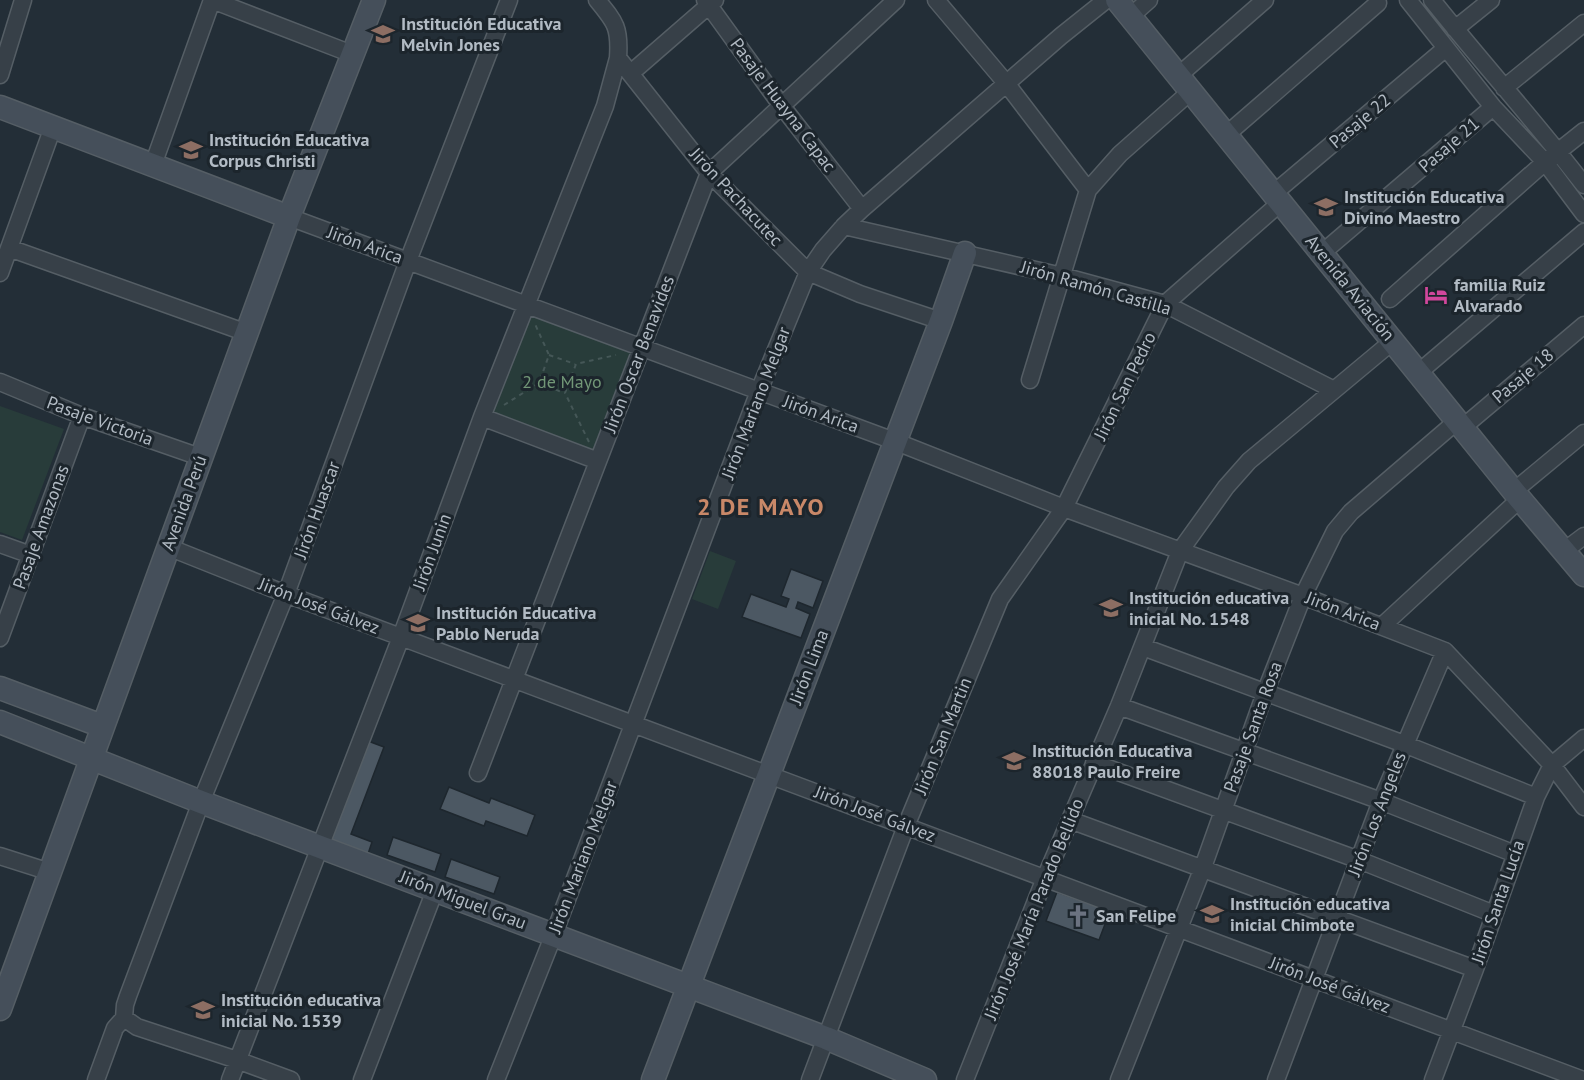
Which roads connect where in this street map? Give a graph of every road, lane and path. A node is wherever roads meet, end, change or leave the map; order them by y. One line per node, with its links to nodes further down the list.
1 (23, 0): 23 (street)
2 (212, 0): 20 (street); 35 (street)
3 (374, 0): 20 (street, Avenida Perú)
4 (509, 0): 48 (street, Jirón Huascar)
5 (597, 0): 21 (street)
6 (896, 0): 27 (street, Jirón Oscar Benavides)
7 (936, 0): 24 (street)
8 (1106, 0): 24 (street, Jirón Mariano Melgar)
9 (1149, 0): 16 (street)
10 (1265, 0): 25 (street)
11 (1408, 0): 19 (street)
12 (1432, 0): 18 (street)
13 (1491, 0): 18 (street)
14 (710, 2): 22 (street); 27 (street, Pasaje Huayna Capac)
15 (1378, 3): 32 (street)
16 (1124, 8): 25 (street, Avenida Aviación)
17 (1584, 23): 26 (street)
18 (1455, 29): 26 (street)
19 (1446, 48): 29 (street); 39 (street, Pasaje 22)
20 (352, 54): 42 (street, Avenida Perú)
21 (618, 58): 22 (street, Jirón Pachacutec); 54 (street, Jirón Junin)
22 (631, 73): 36 (street, Jirón Pachacutec)
23 (0, 75)
24 (1006, 83): 38 (street); 40 (street, Jirón Mariano Melgar)
25 (1184, 84): 32 (street, Avenida Aviación); 38 (street)
26 (1504, 88): 33 (street)
27 (781, 105): 36 (street, Jirón Oscar Benavides); 40 (street, Pasaje Huayna Capac)
28 (0, 107): 30 (street, Jirón Arica)
29 (1493, 107): 34 (street); 47 (street, Pasaje 21)
30 (53, 127): 35 (street, Jirón Arica); 45 (street)
31 (1584, 131): 33 (street)
32 (1226, 135): 39 (street, Avenida Aviación)
33 (1558, 151): 34 (street); 37 (street)
34 (1545, 162): 41 (street); 52 (street)
35 (153, 165): 42 (street, Jirón Arica)
36 (709, 173): 49 (street, Jirón Pachacutec); 59 (street, Jirón Oscar Benavides)
37 (1584, 185)
38 (1088, 189): 51 (street)
39 (1276, 198): 47 (street, Avenida Aviación); 53 (street, Jirón San Pedro)
40 (862, 209): 43 (street, Jirón Mariano Melgar)
41 (1584, 214)
42 (289, 217): 48 (street, Jirón Arica); 57 (street, Avenida Perú)
43 (844, 226): 46 (street, Jirón Ramón Castilla); 49 (street, Jirón Mariano Melgar)
44 (1584, 232): 62 (street)
45 (9, 248): 50 (street); 57 (street)
46 (965, 253): 51 (street, Jirón Ramón Castilla); 55 (street, Jirón Lima)
47 (1322, 253): 58 (street, Avenida Aviación)
48 (408, 261): 54 (street, Jirón Arica); 85 (street, Jirón Huascar)
49 (808, 272): 55 (street, Jirón Pachacutec); 67 (street, Jirón Mariano Melgar)
50 (0, 273)
51 (1062, 276): 53 (street, Jirón Ramón Castilla); 63 (street)
52 (1390, 299)
53 (1165, 304): 66 (street, Jirón Ramón Castilla); 77 (street, Jirón San Pedro)
54 (526, 305): 59 (street, Jirón Arica); 60 (path); 70 (street, Jirón Junin)
55 (941, 321): 73 (street, Jirón Lima)
56 (1584, 325): 71 (street, Pasaje 18)
57 (247, 333): 74 (street, Avenida Perú)
58 (1393, 341): 62 (street, Avenida Aviación); 66 (street, Jirón José María Parado Bellido)
59 (642, 348): 61 (path); 67 (street, Jirón Arica); 75 (street, Jirón Oscar Benavides)
60 (549, 355): 61 (path); 65 (path)
61 (576, 364): 68 (path)
62 (1418, 373): 71 (street, Avenida Aviación)
63 (1030, 380)
64 (0, 382): 69 (street, Pasaje Victoria)
65 (539, 383): 68 (path); 70 (path)
66 (1334, 390): 81 (street, Jirón José María Parado Bellido)
67 (759, 392): 73 (street, Jirón Arica); 97 (street, Jirón Mariano Melgar)
68 (565, 393): 75 (path)
69 (82, 416): 74 (street, Pasaje Victoria); 83 (street, Pasaje Amazonas)
70 (482, 417): 75 (street); 88 (street, Jirón Junin)
71 (1459, 424): 76 (street, Avenida Aviación); 86 (street, Pasaje Santa Rosa)
72 (1584, 433): 76 (street)
73 (894, 441): 77 (street, Jirón Arica); 106 (street, Jirón Lima)
74 (200, 457): 80 (street, Avenida Perú)
75 (598, 461): 92 (street, Jirón Oscar Benavides)
76 (1517, 495): 82 (street, Avenida Aviación); 87 (street)
77 (1064, 508): 81 (street, Jirón Arica); 113 (street, Jirón San Martin)
78 (1584, 536): 82 (street)
79 (0, 544): 83 (street)
80 (168, 547): 85 (street, Jirón José Gálvez); 98 (street, Avenida Perú)
81 (1180, 551): 86 (street, Jirón Arica); 90 (street, Jirón José María Parado Bellido)
82 (1564, 551): 84 (street, Avenida Aviación)
83 (31, 555): 89 (street, Pasaje Amazonas)
84 (1584, 575)
85 (286, 594): 88 (street, Jirón José Gálvez); 109 (street, Jirón Huascar)
86 (1303, 596): 87 (street, Jirón Arica); 94 (street, Pasaje Santa Rosa)
87 (1382, 626): 91 (street, Jirón Arica)
88 (401, 637): 92 (street, Jirón José Gálvez); 114 (street, Jirón Junin)
89 (0, 638)
90 (1143, 647): 94 (street); 95 (street, Jirón José María Parado Bellido)
91 (1445, 651): 100 (street, Jirón Los Angeles); 104 (street, Jirón Arica)
92 (514, 679): 97 (street, Jirón José Gálvez); 105 (street, Jirón Oscar Benavides)
93 (0, 688): 98 (street)
94 (1265, 693): 100 (street); 101 (street, Pasaje Santa Rosa)
95 (1119, 706): 101 (street); 103 (street, Jirón José María Parado Bellido)
96 (0, 722): 102 (street, Jirón Miguel Grau)
97 (634, 724): 106 (street, Jirón José Gálvez); 125 (street, Jirón Mariano Melgar)
98 (102, 726): 102 (street, Avenida Perú)
99 (1584, 738): 104 (street, Jirón Santa Lucía)
100 (1404, 744): 107 (street); 108 (street, Jirón Los Angeles)
101 (1245, 751): 108 (street); 111 (street, Pasaje Santa Rosa)
102 (91, 758): 109 (street, Jirón Miguel Grau); 119 (street, Avenida Perú)
103 (1094, 763): 111 (street); 112 (street, Jirón José María Parado Bellido)
104 (1552, 765): 107 (street, Jirón Santa Lucía); 110 (street, Jirón Arica)
105 (478, 772)
106 (768, 774): 113 (street, Jirón José Gálvez); 128 (street, Jirón Lima)
107 (1536, 797): 115 (street, Jirón Santa Lucía)
108 (1381, 801): 115 (street); 117 (street, Jirón Los Angeles)
109 (201, 802): 114 (street, Jirón Miguel Grau); 130 (street, Jirón Huascar)
110 (1584, 807)
111 (1223, 810): 117 (street); 118 (street, Pasaje Santa Rosa)
112 (1071, 820): 118 (street); 120 (street, Jirón José María Parado Bellido)
113 (906, 826): 120 (street, Jirón José Gálvez); 132 (street, Jirón San Martin)
114 (320, 846): 121 (street, Jirón Miguel Grau); 133 (street, Jirón Junin)
115 (1515, 854): 122 (street, Jirón Santa Lucía)
116 (0, 856): 119 (street)
117 (1359, 860): 122 (street); 123 (street, Jirón Los Angeles)
118 (1202, 870): 123 (street); 124 (street, Pasaje Santa Rosa)
119 (50, 872): 129 (street, Avenida Perú)
120 (1045, 878): 124 (street, Jirón José Gálvez); 142 (street, Jirón José María Parado Bellido)
121 (435, 890): 125 (street, Jirón Miguel Grau); 137 (street)
122 (1494, 914): 126 (street, Jirón Santa Lucía)
123 (1337, 920): 126 (street); 127 (street, Jirón Los Angeles)
124 (1178, 928): 127 (street, Jirón José Gálvez); 143 (street, Pasaje Santa Rosa)
125 (554, 934): 128 (street, Jirón Miguel Grau); 138 (street, Jirón Mariano Melgar)
126 (1475, 969): 131 (street, Jirón Santa Lucía)
127 (1314, 979): 131 (street, Jirón José Gálvez); 144 (street, Jirón Los Angeles)
128 (688, 986): 132 (street, Jirón Miguel Grau); 139 (street, Jirón Lima)
129 (0, 1009)
130 (124, 1018): 133 (street); 134 (street, Jirón Huascar)
131 (1451, 1031): 145 (street, Jirón Santa Lucía); 146 (street, Jirón José Gálvez)
132 (826, 1038): 140 (street, Jirón San Martin); 141 (street, Jirón Miguel Grau)
133 (237, 1060): 135 (street, Jirón Junin); 136 (street)
134 (96, 1080)
135 (230, 1080)
136 (291, 1080)
137 (362, 1080)
138 (496, 1080)
139 (653, 1080)
140 (810, 1080)
141 (925, 1080)
142 (965, 1080)
143 (1119, 1080)
144 (1276, 1080)
145 (1433, 1080)
146 (1583, 1080)

